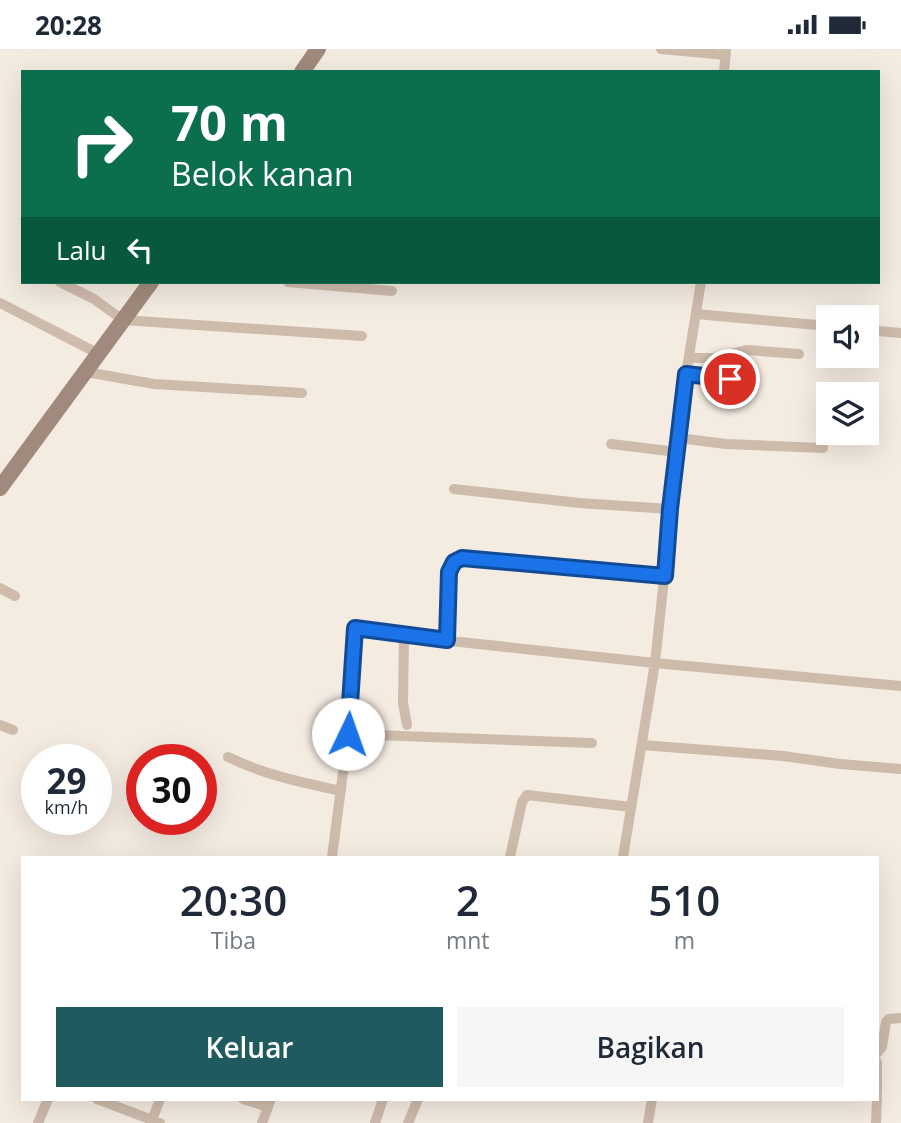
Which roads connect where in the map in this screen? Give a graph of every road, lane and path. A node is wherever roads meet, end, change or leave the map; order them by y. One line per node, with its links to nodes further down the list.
1 (318, 49): 4 (main road)
2 (661, 49): 3 (street)
3 (726, 52): 5 (street)
4 (303, 70)
5 (724, 70)
6 (64, 284): 13 (street)
7 (150, 284): 13 (main road)
8 (311, 284): 10 (street)
9 (701, 284): 12 (street)
10 (392, 291)
11 (0, 303): 19 (street)
12 (696, 314): 14 (street); 20 (street)
13 (123, 320): 17 (street); 19 (main road)
14 (816, 325)
15 (879, 331): 16 (street)
16 (901, 333)
17 (362, 336)
18 (799, 353): 20 (street)
19 (99, 354): 21 (main road)
20 (689, 358): 22 (street)
21 (86, 372): 24 (street); 29 (main road)
22 (686, 374): 23 (street); 25 (street)
23 (752, 381)
24 (302, 393)
25 (679, 437): 27 (street); 28 (street)
26 (611, 444): 28 (street)
27 (823, 448)
28 (677, 452): 31 (street)
29 (0, 488)
30 (454, 489): 31 (street)
31 (670, 509): 32 (street)
32 (665, 576): 36 (street); 37 (street)
33 (0, 588): 34 (street)
34 (15, 596)
35 (404, 636): 36 (street); 40 (street); 42 (street)
36 (447, 640): 37 (street)
37 (654, 663): 38 (street); 44 (street)
38 (901, 685)
39 (0, 725): 41 (street)
40 (407, 725)
41 (13, 730)
42 (348, 734): 43 (street); 47 (street)
43 (592, 743)
44 (642, 745): 46 (street); 48 (street)
45 (228, 757): 47 (street)
46 (901, 769)
47 (341, 790): 49 (street)
48 (631, 807): 50 (street); 51 (street)
49 (332, 856)
50 (510, 856)
51 (623, 856)
52 (901, 1018): 53 (street)
53 (879, 1051)
54 (47, 1101): 63 (street)
55 (102, 1101): 62 (street)
56 (159, 1101): 62 (street)
57 (382, 1101): 65 (street)
58 (417, 1101): 66 (street)
59 (652, 1101): 67 (street)
60 (877, 1101): 68 (street)
61 (270, 1103): 64 (street)
62 (154, 1122)
63 (38, 1123)
64 (262, 1123)
65 (375, 1123)
66 (408, 1123)
67 (648, 1123)
68 (876, 1123)

